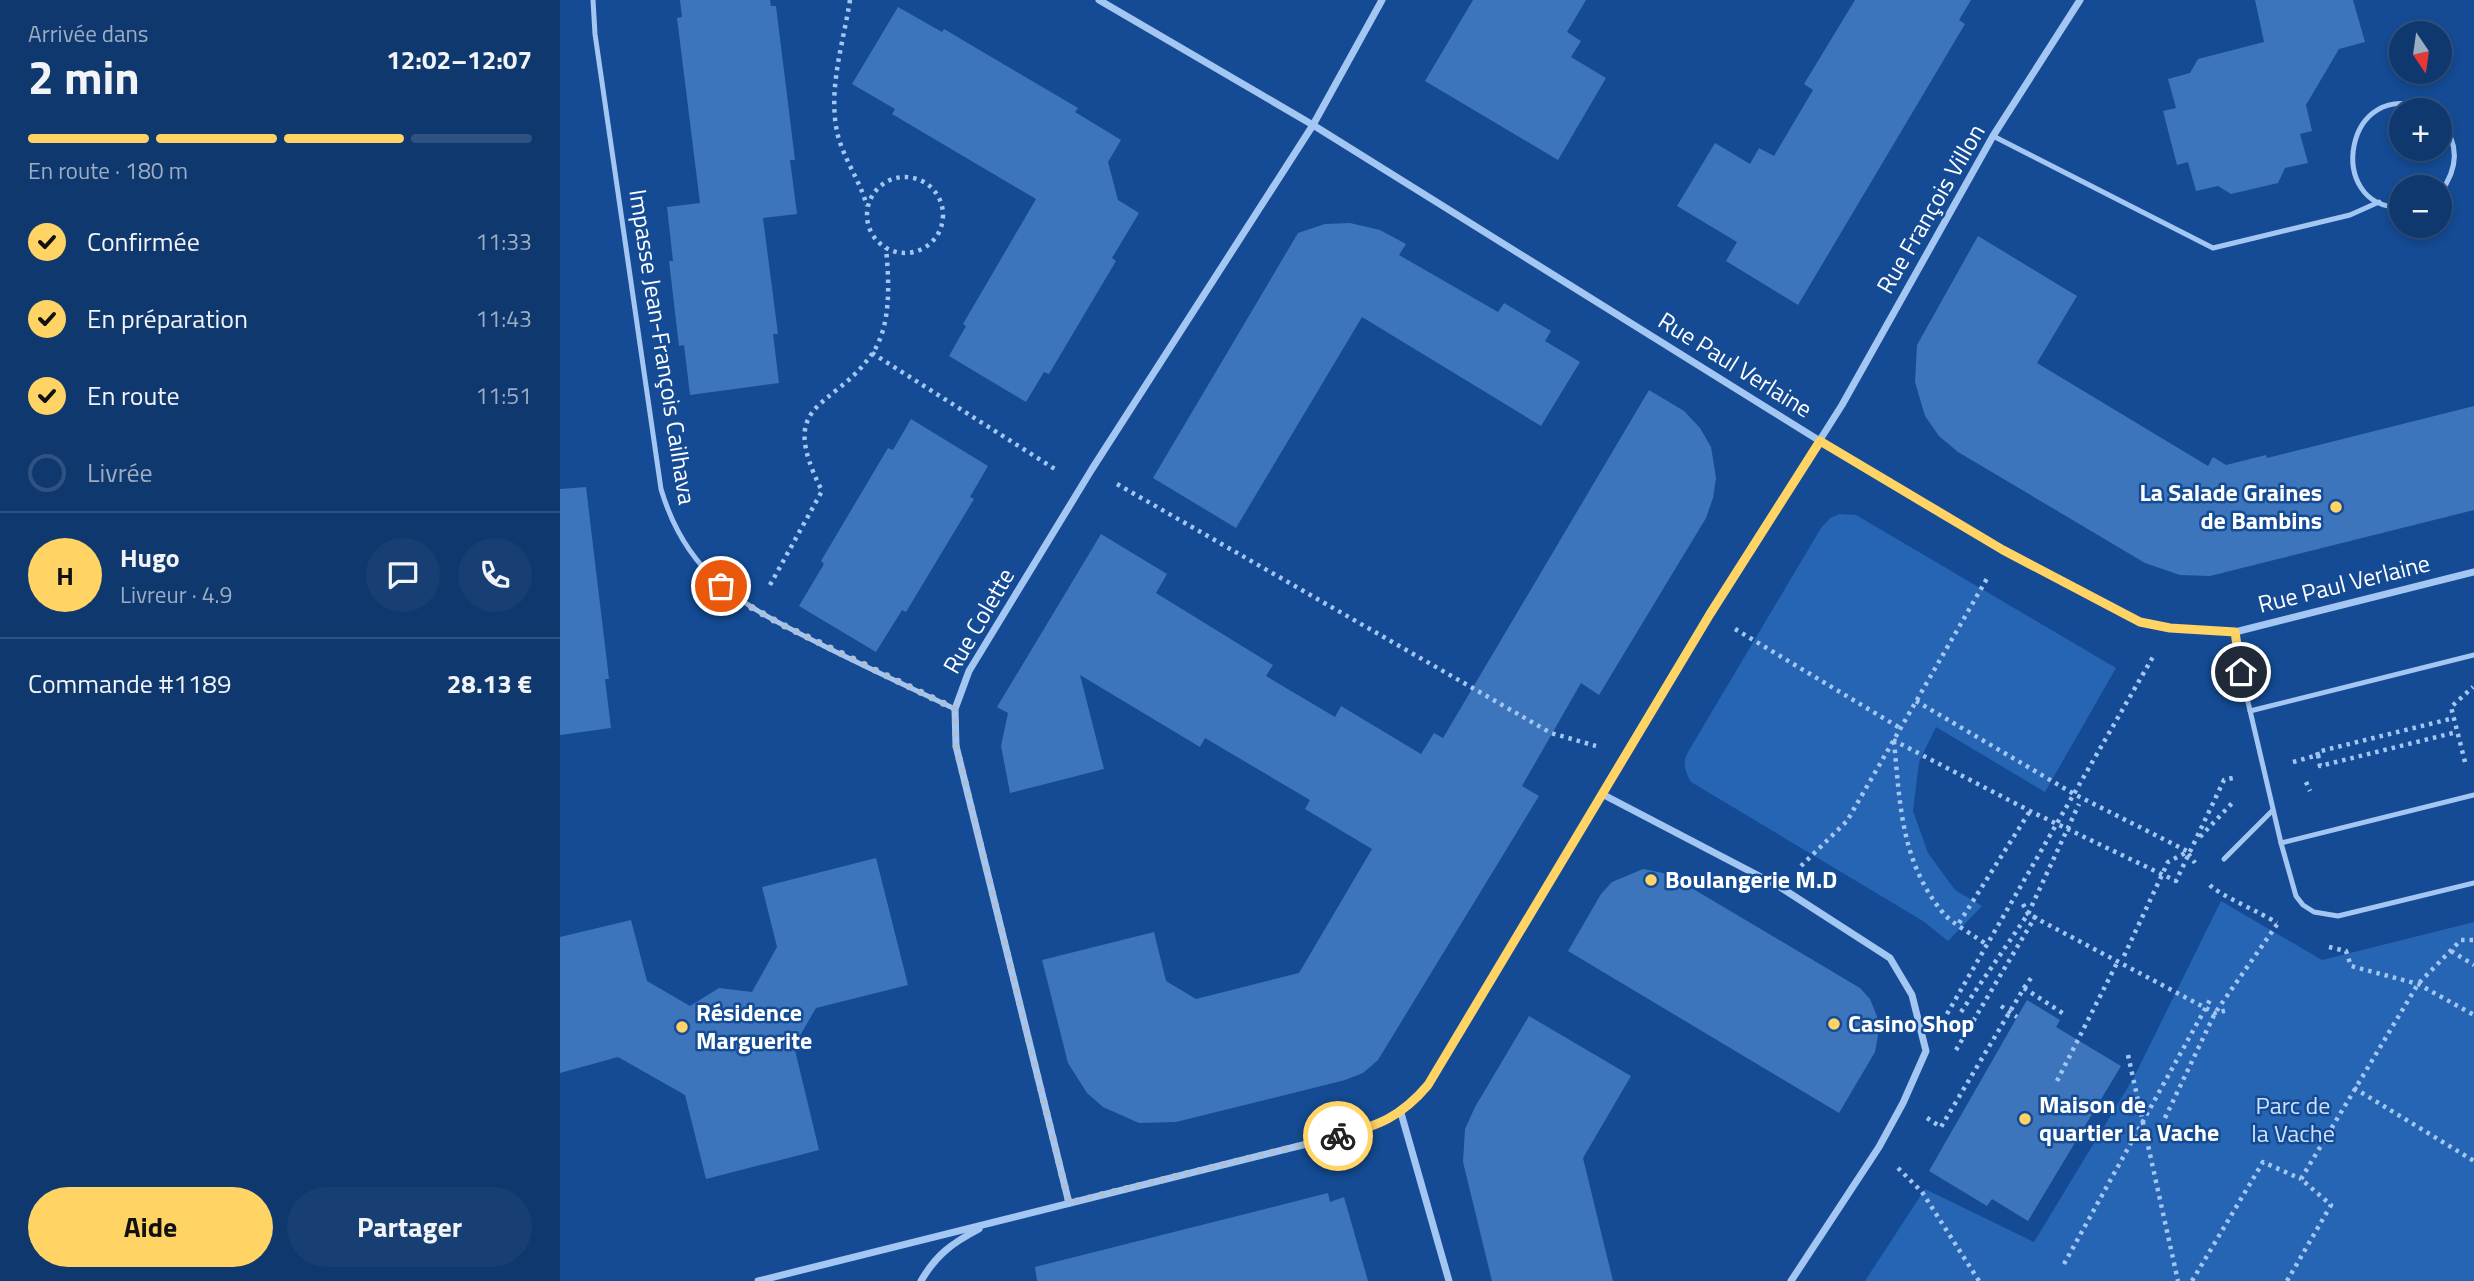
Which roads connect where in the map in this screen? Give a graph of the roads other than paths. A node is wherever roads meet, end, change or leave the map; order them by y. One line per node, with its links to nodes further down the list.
1 (593, 0): 16 (lane, Impasse Jean-François Cailhava)
2 (1099, 0): 6 (street)
3 (1382, 0): 6 (street)
4 (2080, 0): 7 (street, Rue François Villon)
5 (2389, 105): 10 (lane)
6 (1313, 125): 12 (street, Rue Paul Verlaine); 16 (street, Rue Colette)
7 (1993, 136): 10 (lane); 12 (street, Rue François Villon)
8 (2452, 144): 9 (lane)
9 (2450, 175)
10 (2379, 202): 11 (lane)
11 (2389, 204)
12 (1820, 441): 14 (street, Rue Paul Verlaine); 18 (street, Rue François Villon)
13 (2474, 572): 14 (street, Rue Paul Verlaine)
14 (2235, 632): 17 (lane)
15 (2474, 655): 17 (lane)
16 (955, 709): 25 (street, Rue Colette)
17 (2250, 711): 20 (lane)
18 (1602, 794): 24 (street, Rue François Villon); 32 (street)
19 (2474, 795): 21 (lane)
20 (2273, 810): 21 (lane); 22 (lane)
21 (2281, 843): 23 (lane)
22 (2224, 859)
23 (2474, 883)
24 (1401, 1113): 25 (street); 31 (street)
25 (1069, 1203): 26 (street)
26 (990, 1224): 27 (street); 30 (street)
27 (770, 1278): 28 (street); 29 (street)
28 (758, 1281)
29 (779, 1281)
30 (921, 1281)
31 (1449, 1281)
32 (1791, 1281)

